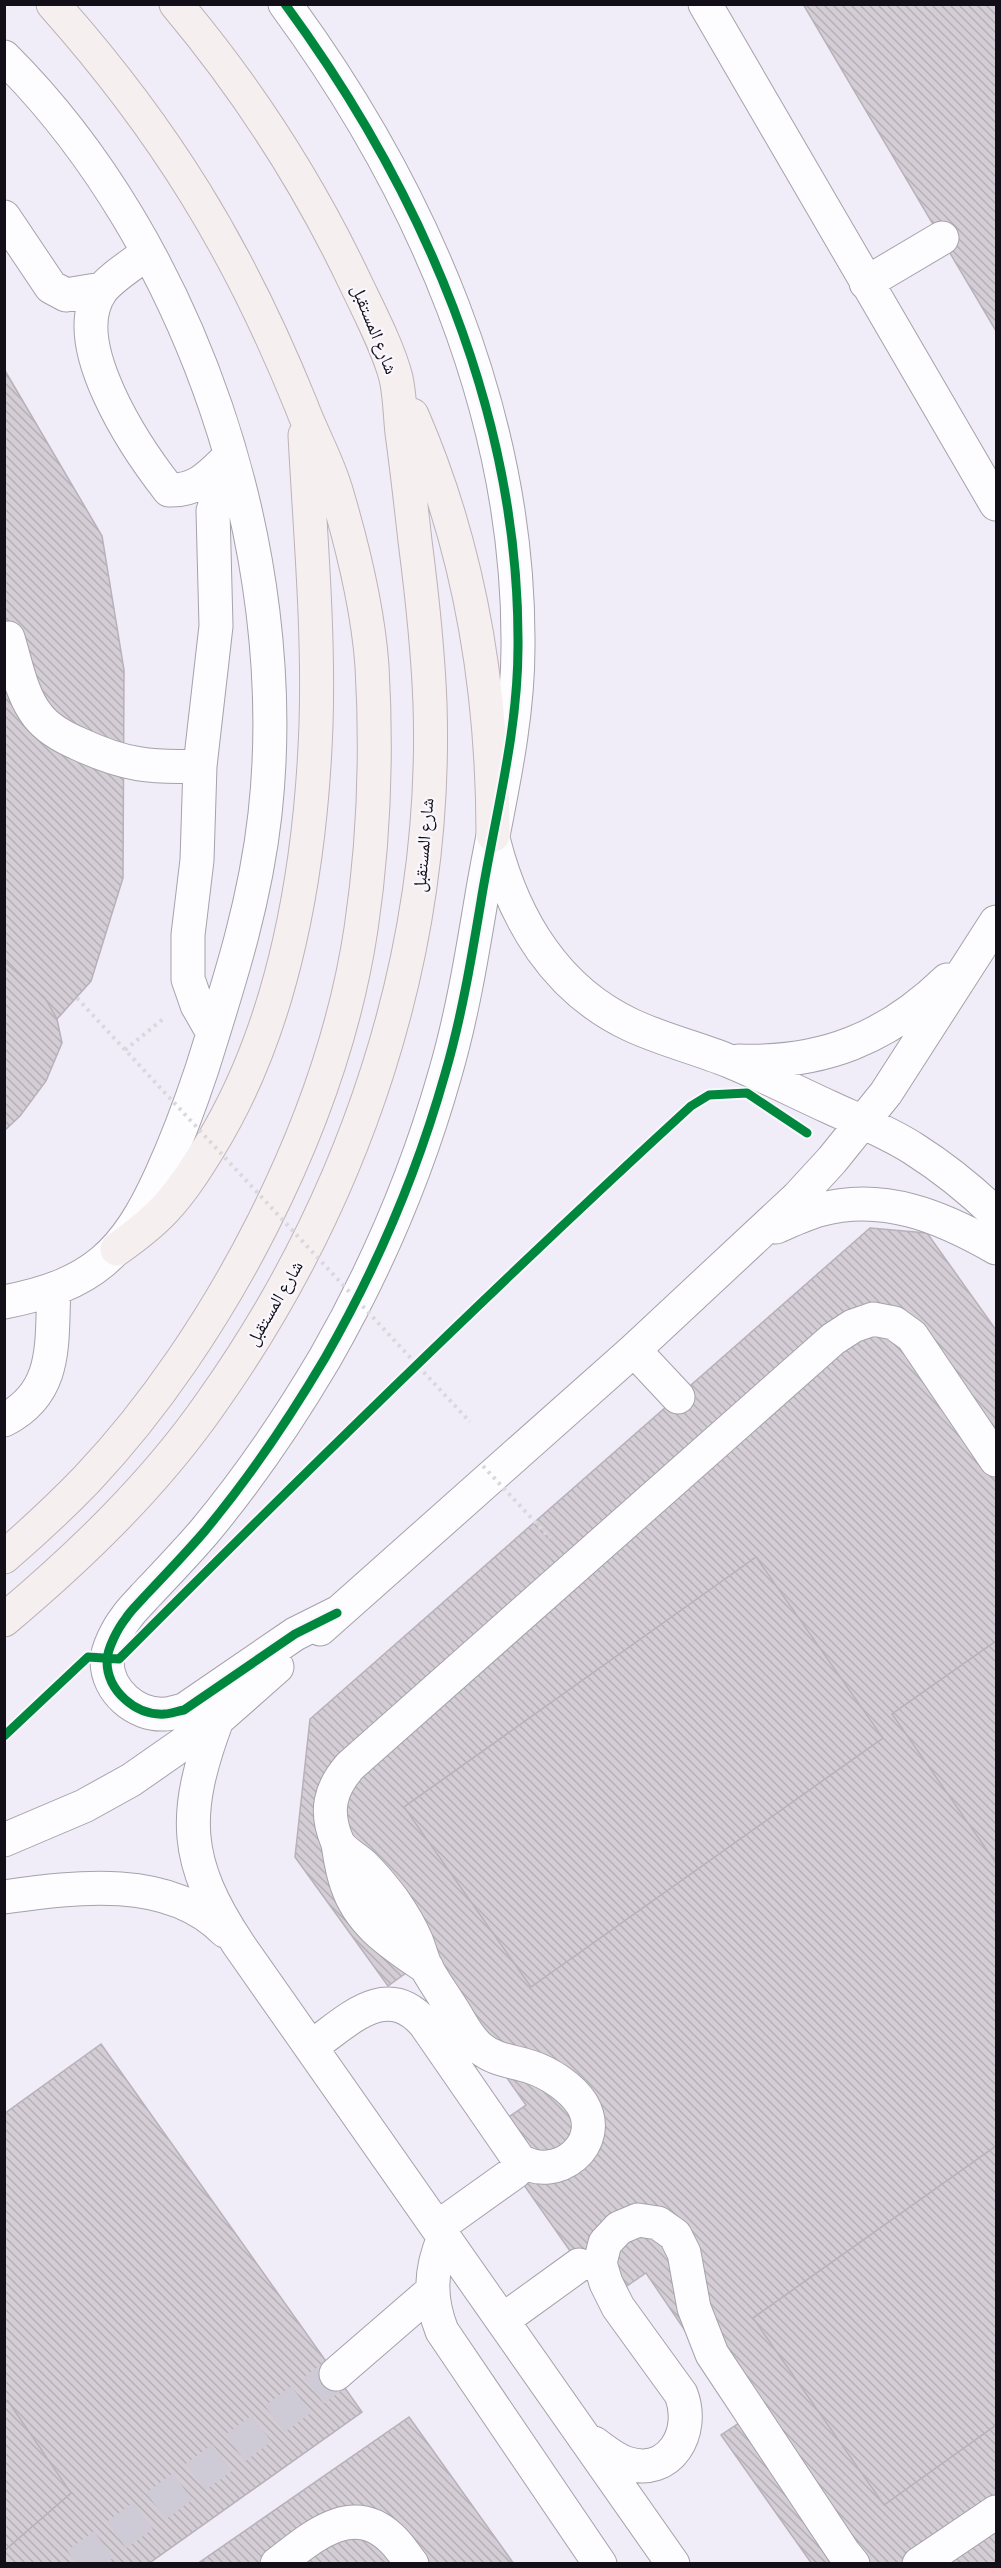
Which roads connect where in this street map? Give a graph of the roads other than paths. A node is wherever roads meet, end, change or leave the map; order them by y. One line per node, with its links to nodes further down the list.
1 (53, 4): 12 (main road)
2 (176, 4): 11 (main road, شارع المستقبل)
3 (285, 4): 19 (street)
4 (705, 4): 9 (street)
5 (4, 57): 8 (street)
6 (4, 217): 10 (street)
7 (942, 238): 9 (street)
8 (147, 253): 10 (street); 14 (street)
9 (866, 283): 13 (street)
10 (102, 290): 14 (street)
11 (396, 377): 19 (main road); 36 (main road, شارع المستقبل)
12 (303, 412): 27 (main road); 34 (main road)
13 (966, 452): 15 (street); 16 (street)
14 (231, 456): 18 (street); 21 (street)
15 (996, 460)
16 (996, 504)
17 (8, 638): 18 (street)
18 (200, 766): 21 (street)
19 (493, 834): 22 (street); 35 (street)
20 (989, 933): 22 (street); 23 (street)
21 (213, 1034): 27 (street)
22 (728, 1061): 23 (street)
23 (863, 1122): 24 (street); 25 (street)
24 (996, 1214)
25 (763, 1232): 26 (street); 30 (street)
26 (996, 1248)
27 (117, 1249): 28 (street)
28 (54, 1289): 29 (street); 32 (street)
29 (4, 1302)
30 (634, 1350): 31 (street); 35 (street)
31 (678, 1397)
32 (4, 1420)
33 (996, 1460): 41 (street)
34 (4, 1557)
35 (337, 1613): 37 (street)
36 (4, 1620)
37 (217, 1720): 38 (street); 40 (street)
38 (4, 1840)
39 (4, 1898): 40 (street)
40 (239, 1945): 41 (street)
41 (311, 2047): 43 (street)
42 (515, 2172): 43 (street)
43 (441, 2232): 45 (street); 46 (street)
44 (579, 2265): 46 (street)
45 (432, 2291): 47 (street); 52 (street)
46 (503, 2320): 48 (street)
47 (336, 2374)
48 (583, 2436): 53 (street); 54 (street)
49 (996, 2512): 55 (street)
50 (277, 2564): 51 (street)
51 (412, 2564)
52 (600, 2564)
53 (673, 2564)
54 (853, 2564)
55 (919, 2564)

